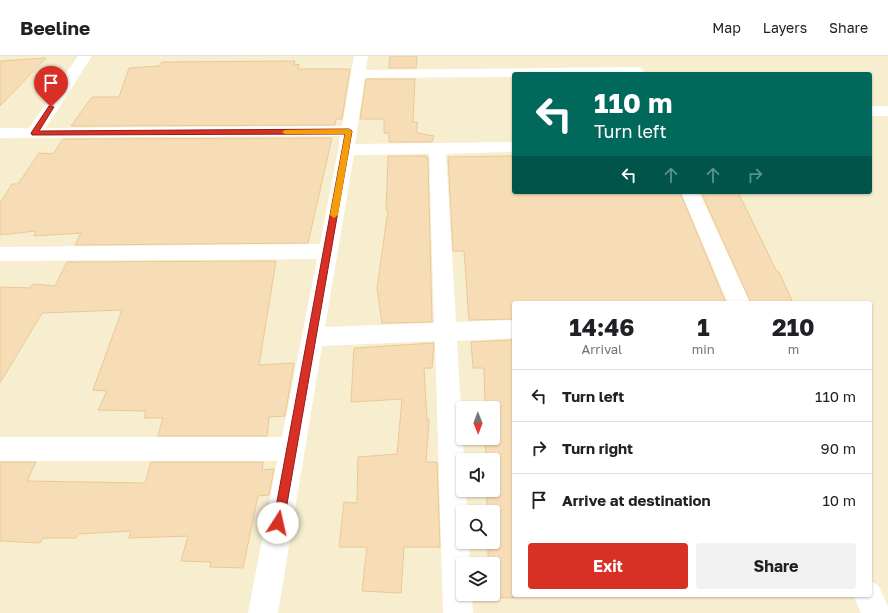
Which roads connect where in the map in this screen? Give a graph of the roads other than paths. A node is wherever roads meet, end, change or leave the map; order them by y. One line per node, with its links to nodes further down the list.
1 (85, 56): 8 (street)
2 (631, 56): 4 (street)
3 (360, 65): 4 (street); 9 (street)
4 (637, 72)
5 (872, 111): 6 (street)
6 (888, 111)
7 (0, 133): 8 (street)
8 (34, 133): 9 (street)
9 (348, 141): 11 (street); 13 (street)
10 (512, 147): 11 (street)
11 (437, 148): 17 (street)
12 (691, 194): 15 (street)
13 (327, 251): 14 (street); 18 (street)
14 (0, 254)
15 (738, 301)
16 (512, 328): 17 (street)
17 (446, 331): 18 (street); 23 (street)
18 (312, 337): 20 (street)
19 (0, 449): 20 (street)
20 (292, 449): 22 (street)
21 (869, 597): 24 (street)
22 (263, 613)
23 (458, 613)
24 (876, 613)

